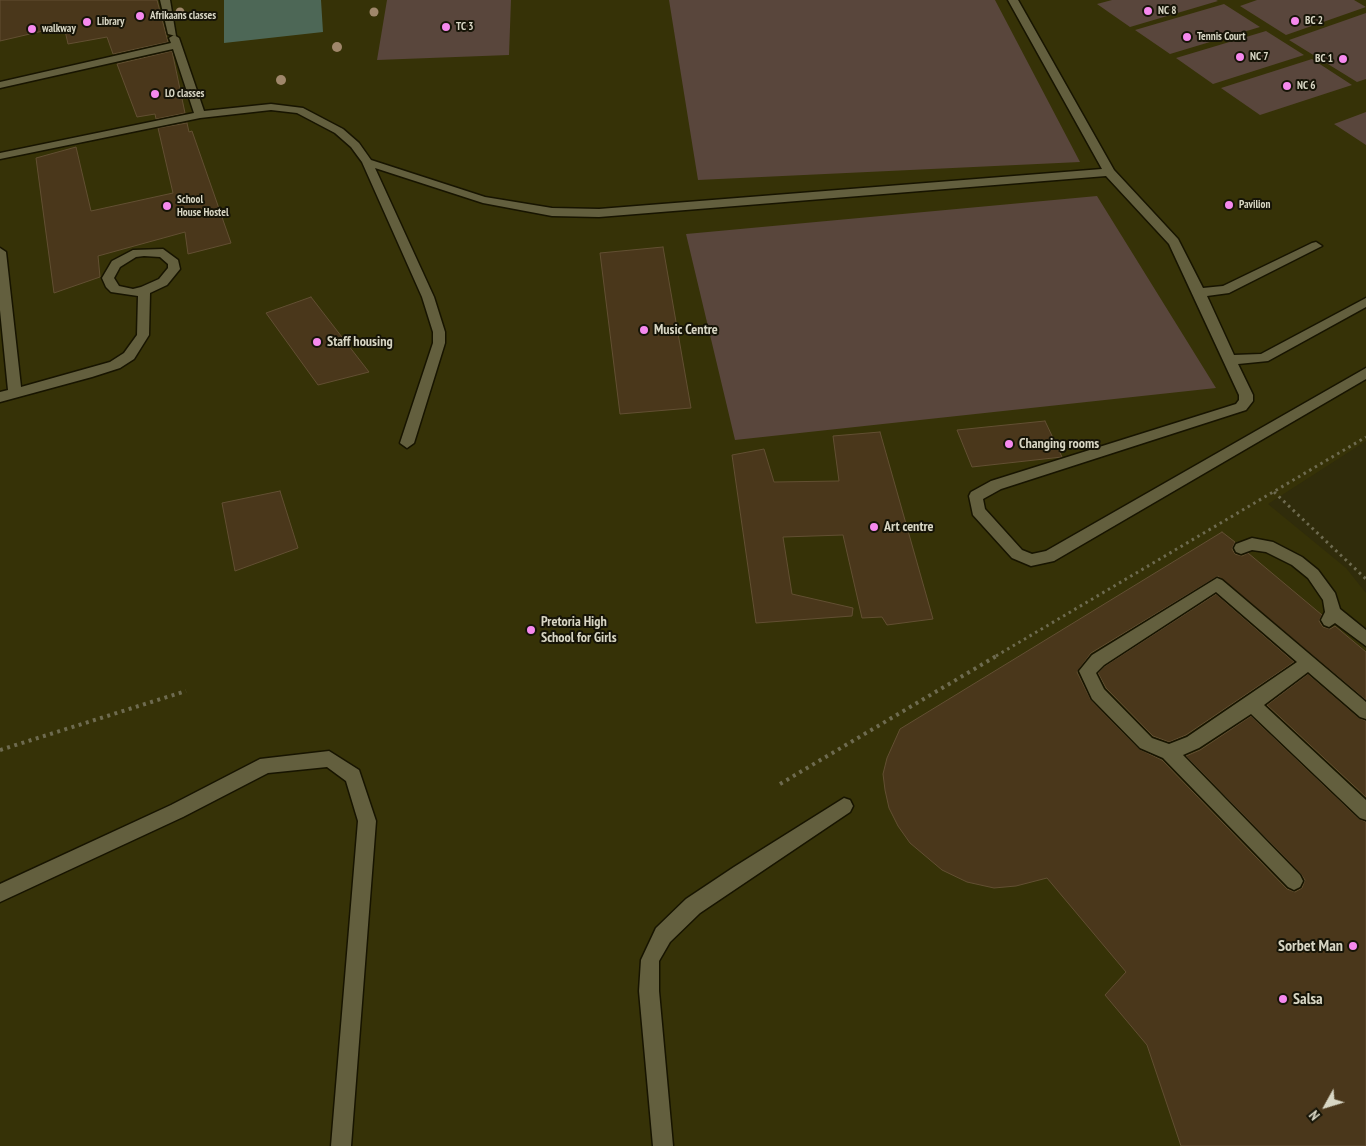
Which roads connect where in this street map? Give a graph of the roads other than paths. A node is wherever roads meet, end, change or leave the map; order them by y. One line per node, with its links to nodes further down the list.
1 (165, 0): 3 (street)
2 (1013, 0): 8 (street)
3 (176, 46): 4 (street); 5 (street)
4 (0, 85)
5 (200, 115): 6 (street); 7 (street)
6 (0, 156)
7 (366, 162): 8 (street); 18 (street)
8 (1109, 172): 12 (street)
9 (1316, 246): 12 (street)
10 (0, 252): 16 (street)
11 (144, 291): 11 (street); 16 (street)
12 (1199, 293): 14 (street)
13 (1366, 302): 14 (street)
14 (1230, 360): 15 (street)
15 (1366, 373)
16 (15, 393): 17 (street)
17 (0, 397)
18 (407, 443)
19 (1241, 548): 20 (street)
20 (1366, 639)
21 (1308, 663): 22 (street); 23 (street); 24 (street)
22 (1252, 704): 24 (street); 26 (street)
23 (1366, 712)
24 (1169, 752): 27 (street)
25 (844, 806): 30 (street)
26 (1366, 812)
27 (1294, 881)
28 (0, 892): 29 (street)
29 (341, 1146)
30 (663, 1146)

